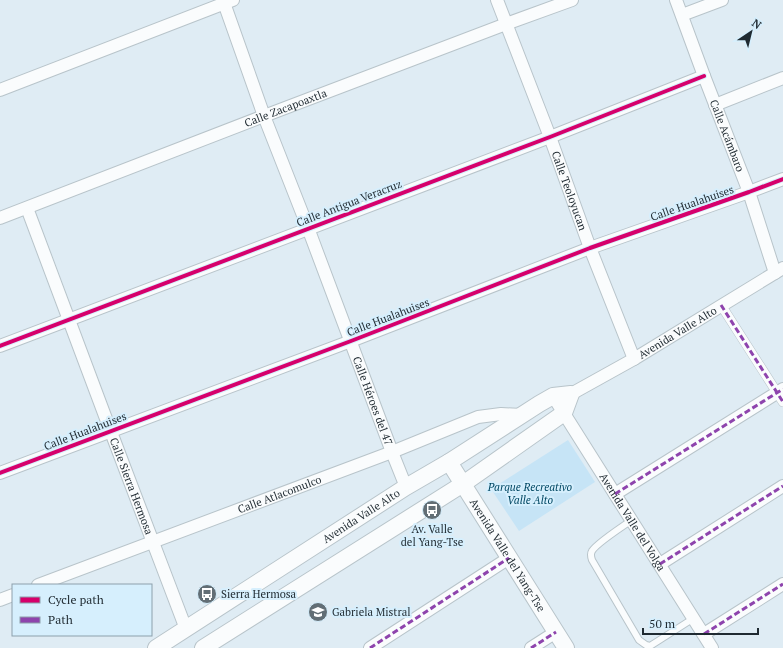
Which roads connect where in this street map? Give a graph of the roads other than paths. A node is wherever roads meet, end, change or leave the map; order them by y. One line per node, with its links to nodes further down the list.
1 (497, 0): 7 (street, Calle Teoloyucan)
2 (572, 0): 7 (street, Calle Zacapoaxtla)
3 (676, 0): 6 (street, Calle Acámbaro)
4 (722, 0): 6 (street)
5 (227, 1): 10 (street); 12 (street, Calle Héroes del 47)
6 (682, 15): 8 (street, Calle Acámbaro)
7 (506, 24): 12 (street, Calle Zacapoaxtla); 13 (street, Calle Teoloyucan)
8 (704, 76): 11 (street, Calle Acámbaro); 13 (street, Calle Antigua Veracruz)
9 (783, 78): 11 (street)
10 (0, 90)
11 (715, 105): 15 (street, Calle Acámbaro)
12 (264, 116): 16 (street, Calle Zacapoaxtla); 18 (street, Calle Héroes del 47)
13 (550, 137): 18 (street, Calle Antigua Veracruz); 19 (street, Calle Teoloyucan)
14 (783, 179): 15 (street, Calle Hualahuises)
15 (749, 192): 19 (street, Calle Hualahuises); 20 (street, Calle Acámbaro)
16 (27, 208): 17 (street, Calle Zacapoaxtla); 22 (street, Calle Sierra Hermosa)
17 (0, 218)
18 (308, 228): 22 (street, Calle Antigua Veracruz); 23 (street, Calle Héroes del 47)
19 (590, 248): 23 (street, Calle Hualahuises); 25 (street, Calle Teoloyucan)
20 (779, 271): 21 (street, Avenida Valle Alto)
21 (721, 305): 25 (street, Avenida Valle Alto); 27 (street)
22 (69, 319): 24 (street, Calle Antigua Veracruz); 31 (street, Calle Sierra Hermosa)
23 (351, 341): 31 (street, Calle Hualahuises); 32 (street, Calle Héroes del 47)
24 (0, 346)
25 (634, 359): 26 (street, Avenida Valle Alto)
26 (571, 394): 28 (street, Avenida Valle Alto); 29 (street)
27 (781, 394): 38 (street)
28 (553, 396): 29 (street, Avenida Valle del Volga); 30 (street, Avenida Valle Alto)
29 (564, 413): 35 (street); 38 (street, Avenida Valle del Volga)
30 (522, 415): 32 (street, Calle Atlacomulco); 33 (street, Avenida Valle Alto)
31 (111, 432): 34 (street, Calle Hualahuises); 40 (street, Calle Sierra Hermosa)
32 (392, 452): 37 (street, Calle Héroes del 47); 40 (street, Calle Atlacomulco)
33 (449, 462): 35 (street, Avenida Valle del Yang-Tse); 37 (street, Avenida Valle Alto)
34 (0, 473)
35 (463, 484): 41 (street, Avenida Valle del Yang-Tse); 52 (street)
36 (783, 486): 42 (street)
37 (406, 487): 48 (street, Avenida Valle Alto)
38 (615, 494): 39 (street, Avenida Valle del Volga)
39 (632, 520): 42 (street, Avenida Valle del Volga); 47 (lane)
40 (153, 542): 43 (street, Calle Atlacomulco); 48 (street, Calle Sierra Hermosa)
41 (510, 558): 49 (street, Avenida Valle del Yang-Tse); 53 (street)
42 (660, 564): 47 (street, Avenida Valle del Volga)
43 (41, 584)
44 (783, 584): 50 (street)
45 (12, 595): 46 (street)
46 (0, 600)
47 (694, 618): 50 (street, Avenida Valle del Volga)
48 (186, 629): 51 (street, Avenida Valle Alto)
49 (556, 632): 54 (street); 55 (street, Avenida Valle del Yang-Tse)
50 (704, 634): 56 (street, Avenida Valle del Volga)
51 (156, 648)
52 (203, 648)
53 (370, 648)
54 (531, 648)
55 (566, 648)
56 (712, 648)

